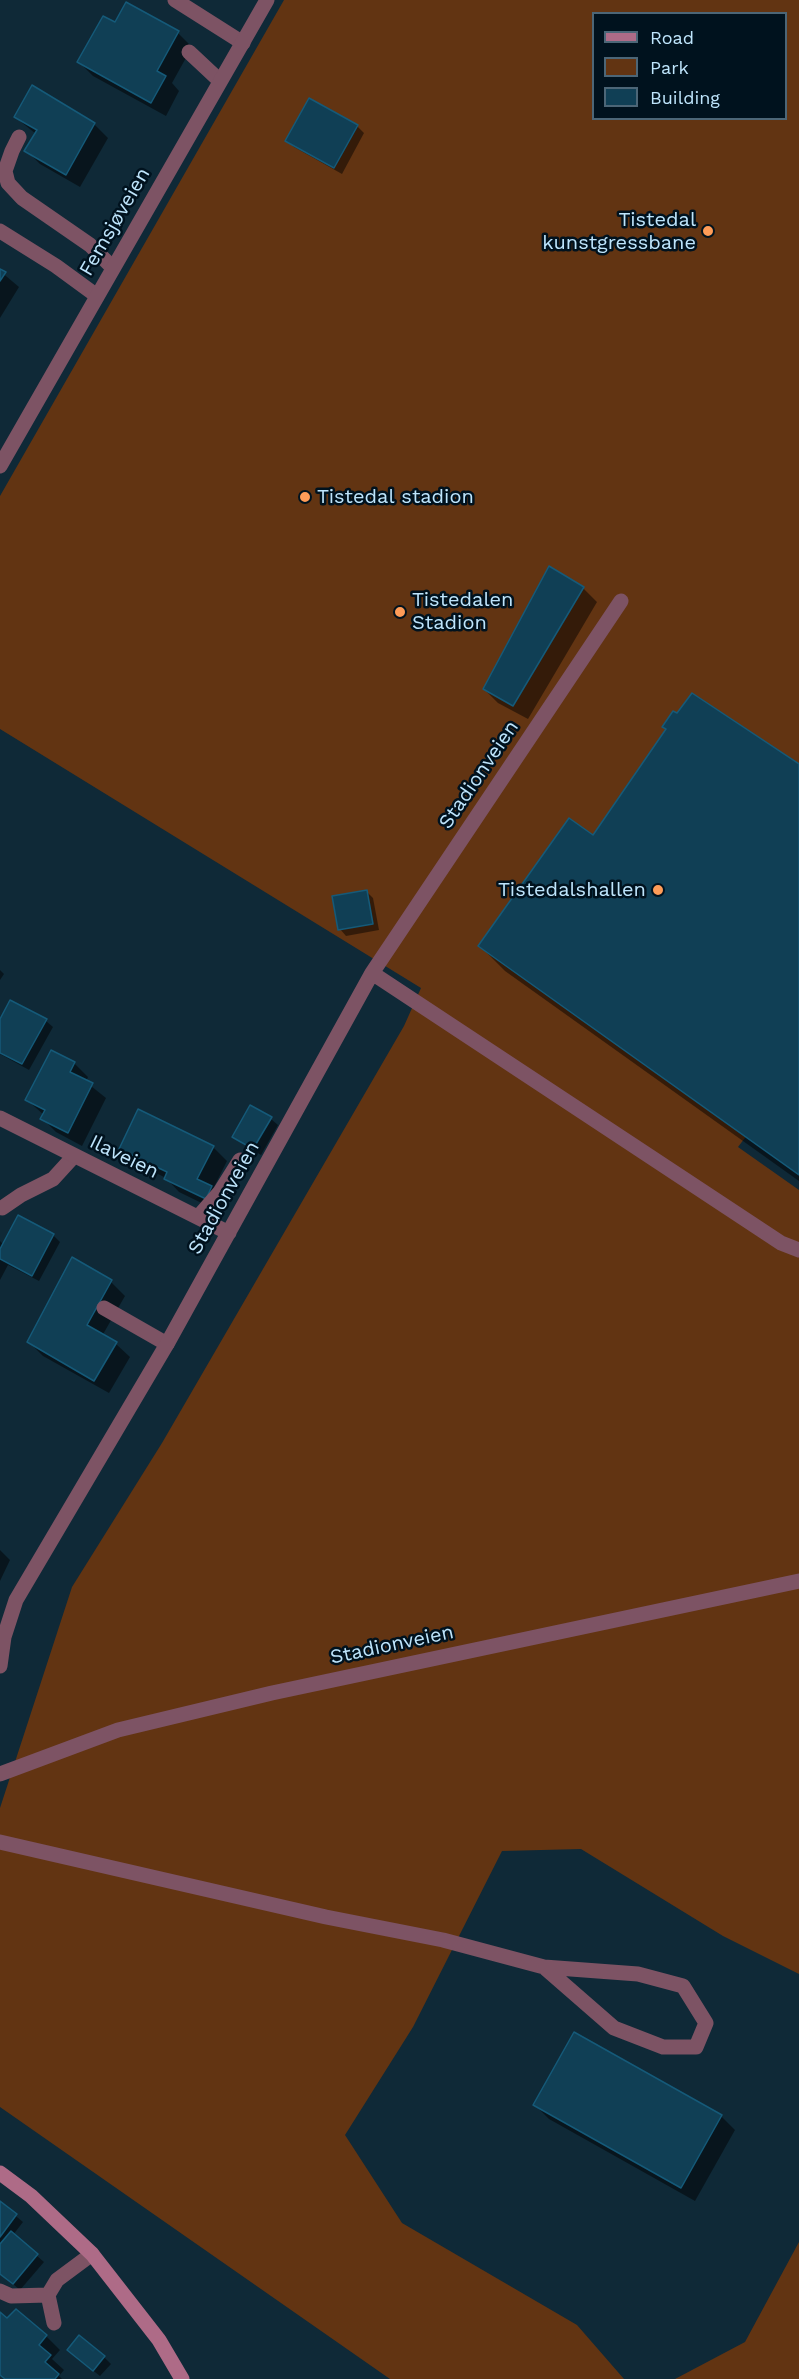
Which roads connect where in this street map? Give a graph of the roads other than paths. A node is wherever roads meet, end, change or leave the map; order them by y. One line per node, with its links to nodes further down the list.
1 (175, 0): 3 (street)
2 (267, 0): 3 (street, Femsjøveien)
3 (243, 43): 5 (street, Femsjøveien)
4 (189, 51): 5 (street)
5 (220, 81): 8 (street, Femsjøveien)
6 (20, 137): 8 (street)
7 (0, 231): 9 (street)
8 (113, 268): 9 (street, Femsjøveien)
9 (96, 296): 10 (street, Femsjøveien)
10 (0, 466)
11 (621, 601): 12 (street, Stadionveien)
12 (372, 973): 18 (street, Stadionveien); 19 (street)
13 (0, 1118): 14 (street, Ilaveien)
14 (74, 1156): 16 (street); 17 (street, Ilaveien)
15 (240, 1160): 17 (street)
16 (2, 1208)
17 (199, 1216): 18 (street, Ilaveien)
18 (229, 1233): 21 (street, Stadionveien)
19 (799, 1250)
20 (104, 1308): 21 (street)
21 (167, 1344): 23 (street, Stadionveien)
22 (799, 1581): 25 (street, Stadionveien)
23 (5, 1618): 24 (street, Stadionveien)
24 (0, 1666)
25 (0, 1774)
26 (0, 1842): 27 (street)
27 (544, 1967): 27 (street)
28 (0, 2173): 29 (main road)
29 (92, 2254): 31 (street); 33 (main road)
30 (0, 2291): 31 (street)
31 (48, 2295): 32 (street)
32 (54, 2323)
33 (182, 2379)

